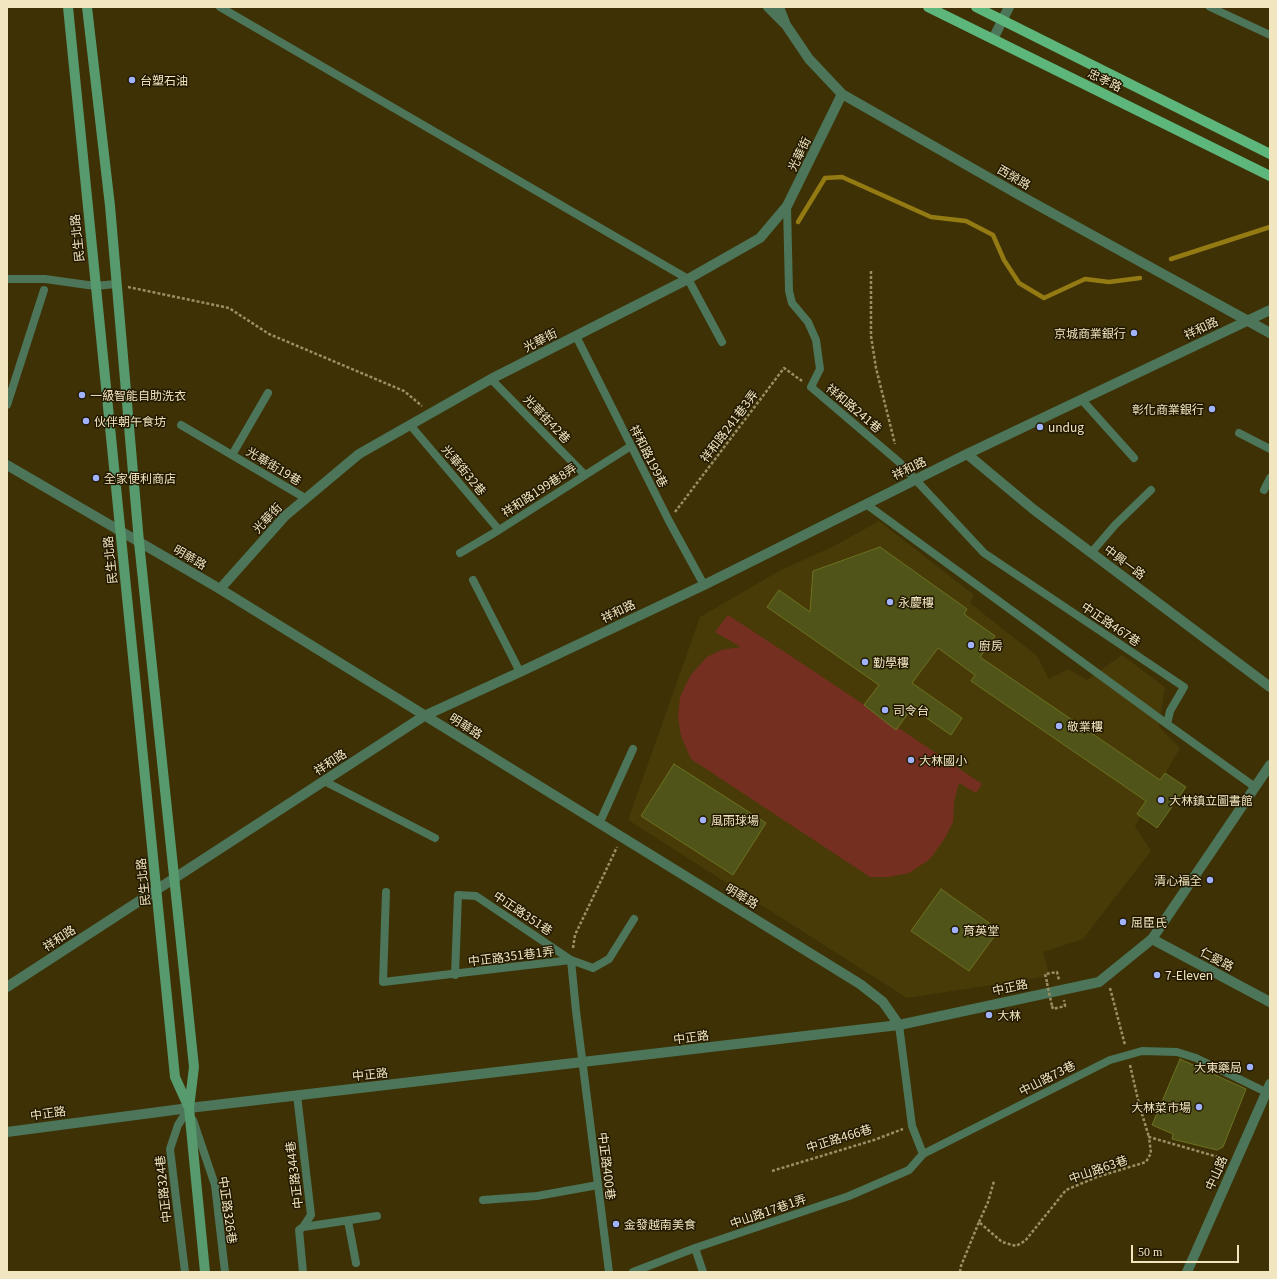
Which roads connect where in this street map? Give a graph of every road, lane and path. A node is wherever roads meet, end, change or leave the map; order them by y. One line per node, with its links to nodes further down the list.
1 (68, 7): 22 (main road, 民生北路)
2 (87, 7): 21 (main road, 民生北路)
3 (220, 7): 20 (lane)
4 (768, 7): 11 (street)
5 (779, 7): 11 (street, 西榮路)
6 (928, 7): 13 (main road, 忠孝路)
7 (976, 7): 10 (main road, 忠孝路)
8 (1009, 7): 10 (street)
9 (1210, 7): 12 (lane)
10 (1003, 20): 13 (street); 15 (main road, 忠孝路)
11 (786, 25): 14 (street, 西榮路)
12 (1270, 36)
13 (993, 39): 16 (main road, 忠孝路)
14 (842, 94): 17 (street, 光華街); 25 (street, 西榮路)
15 (1270, 154)
16 (1270, 176)
17 (787, 206): 20 (street, 光華街); 30 (lane, 祥和路241巷)
18 (871, 271): 43 (path)
19 (7, 279): 22 (lane)
20 (688, 279): 27 (street, 光華街); 28 (lane)
21 (116, 284): 22 (lane); 34 (path); 55 (main road, 民生北路)
22 (95, 286): 53 (main road, 民生北路)
23 (44, 290): 33 (lane)
24 (1270, 310): 25 (street, 祥和路)
25 (1247, 321): 26 (street, 西榮路); 32 (street, 祥和路)
26 (1270, 332)
27 (576, 336): 29 (street, 光華街); 38 (lane, 祥和路199巷)
28 (722, 342)
29 (491, 379): 34 (street, 光華街); 45 (lane, 光華街42巷)
30 (811, 388): 43 (lane, 祥和路241巷); 52 (path, 祥和路241巷3弄)
31 (268, 392): 41 (lane, 光華街19巷)
32 (1082, 400): 40 (street, 祥和路); 42 (lane)
33 (7, 405)
34 (432, 414): 36 (street, 光華街)
35 (181, 425): 41 (lane, 光華街19巷)
36 (411, 426): 50 (street, 光華街); 54 (lane, 光華街32巷)
37 (1239, 432): 39 (lane)
38 (631, 446): 45 (lane, 祥和路199巷8弄); 52 (lane, 祥和路199巷)
39 (1270, 449)
40 (967, 454): 47 (street, 祥和路); 57 (street, 中興一路)
41 (232, 455): 50 (lane, 光華街19巷)
42 (1134, 458)
43 (899, 462): 47 (lane, 祥和路241巷)
44 (7, 466): 53 (street, 明華路)
45 (585, 475): 54 (lane, 祥和路199巷8弄)
46 (1270, 478): 49 (lane)
47 (917, 479): 51 (street, 祥和路); 64 (lane, 中正路467巷)
48 (1151, 490): 57 (lane)
49 (1264, 490)
50 (305, 498): 60 (street, 光華街)
51 (866, 504): 59 (street, 祥和路); 64 (lane)
52 (669, 521): 59 (lane, 祥和路199巷)
53 (120, 530): 55 (street, 明華路); 73 (main road, 民生北路)
54 (499, 530): 56 (lane, 祥和路199巷8弄)
55 (139, 542): 60 (street, 明華路); 72 (main road, 民生北路)
56 (460, 553)
57 (1092, 553): 62 (street, 中興一路)
58 (473, 580): 61 (lane)
59 (704, 585): 61 (street, 祥和路)
60 (220, 590): 63 (street, 明華路)
61 (520, 672): 63 (street, 祥和路)
62 (1270, 687)
63 (424, 716): 67 (street, 祥和路); 69 (street, 明華路)
64 (1167, 724): 68 (lane)
65 (633, 749): 69 (lane)
66 (1270, 765): 68 (street, 中正路)
67 (324, 781): 70 (lane); 72 (street, 祥和路)
68 (1255, 787): 77 (street, 中正路)
69 (599, 824): 71 (street, 明華路)
70 (435, 838)
71 (622, 838): 78 (path); 84 (street, 明華路)
72 (175, 879): 73 (street, 祥和路); 88 (main road, 民生北路)
73 (157, 890): 81 (street, 祥和路); 88 (main road, 民生北路)
74 (386, 892): 80 (lane, 中正路351巷1弄)
75 (458, 895): 78 (lane, 中正路351巷); 80 (lane, 中正路351巷1弄)
76 (634, 919): 78 (lane, 中正路351巷)
77 (1152, 939): 82 (street, 仁愛路); 84 (street, 中正路)
78 (571, 960): 80 (lane, 中正路351巷1弄); 85 (lane)
79 (1057, 972): 83 (path, bridge)
80 (454, 975)
81 (7, 987)
82 (1270, 1002)
83 (1065, 1006)
84 (899, 1025): 85 (street, 中正路); 89 (lane)
85 (582, 1063): 87 (street, 中正路); 95 (lane, 中正路400巷)
86 (1269, 1090): 91 (lane, 中山路73巷); 92 (street, 中山路)
87 (297, 1095): 88 (street, 中正路); 101 (lane, 中正路344巷)
88 (189, 1108): 90 (street, 中正路); 104 (lane, 中正路324巷); 105 (main road, 民生北路); 106 (lane, 中正路326巷)
89 (912, 1126): 91 (lane); 93 (path, 中正路466巷)
90 (7, 1132)
91 (923, 1154): 96 (lane, 中山路73巷)
92 (1235, 1162): 100 (path, 中山路63巷); 112 (street, 中山路)
93 (772, 1171)
94 (994, 1181): 100 (path)
95 (598, 1185): 97 (lane); 108 (lane, 中正路400巷)
96 (849, 1196): 102 (lane, 中山路17巷1弄)
97 (483, 1200)
98 (377, 1216): 99 (lane)
99 (348, 1220): 101 (lane); 103 (lane)
100 (979, 1222): 111 (path)
101 (303, 1227): 107 (lane, 中正路344巷)
102 (696, 1248): 109 (lane, 中山路17巷1弄); 110 (lane)
103 (356, 1263)
104 (185, 1272)
105 (205, 1272)
106 (225, 1272)
107 (303, 1272)
108 (609, 1272)
109 (633, 1272)
110 (703, 1272)
111 (960, 1272)
112 (1187, 1272)

